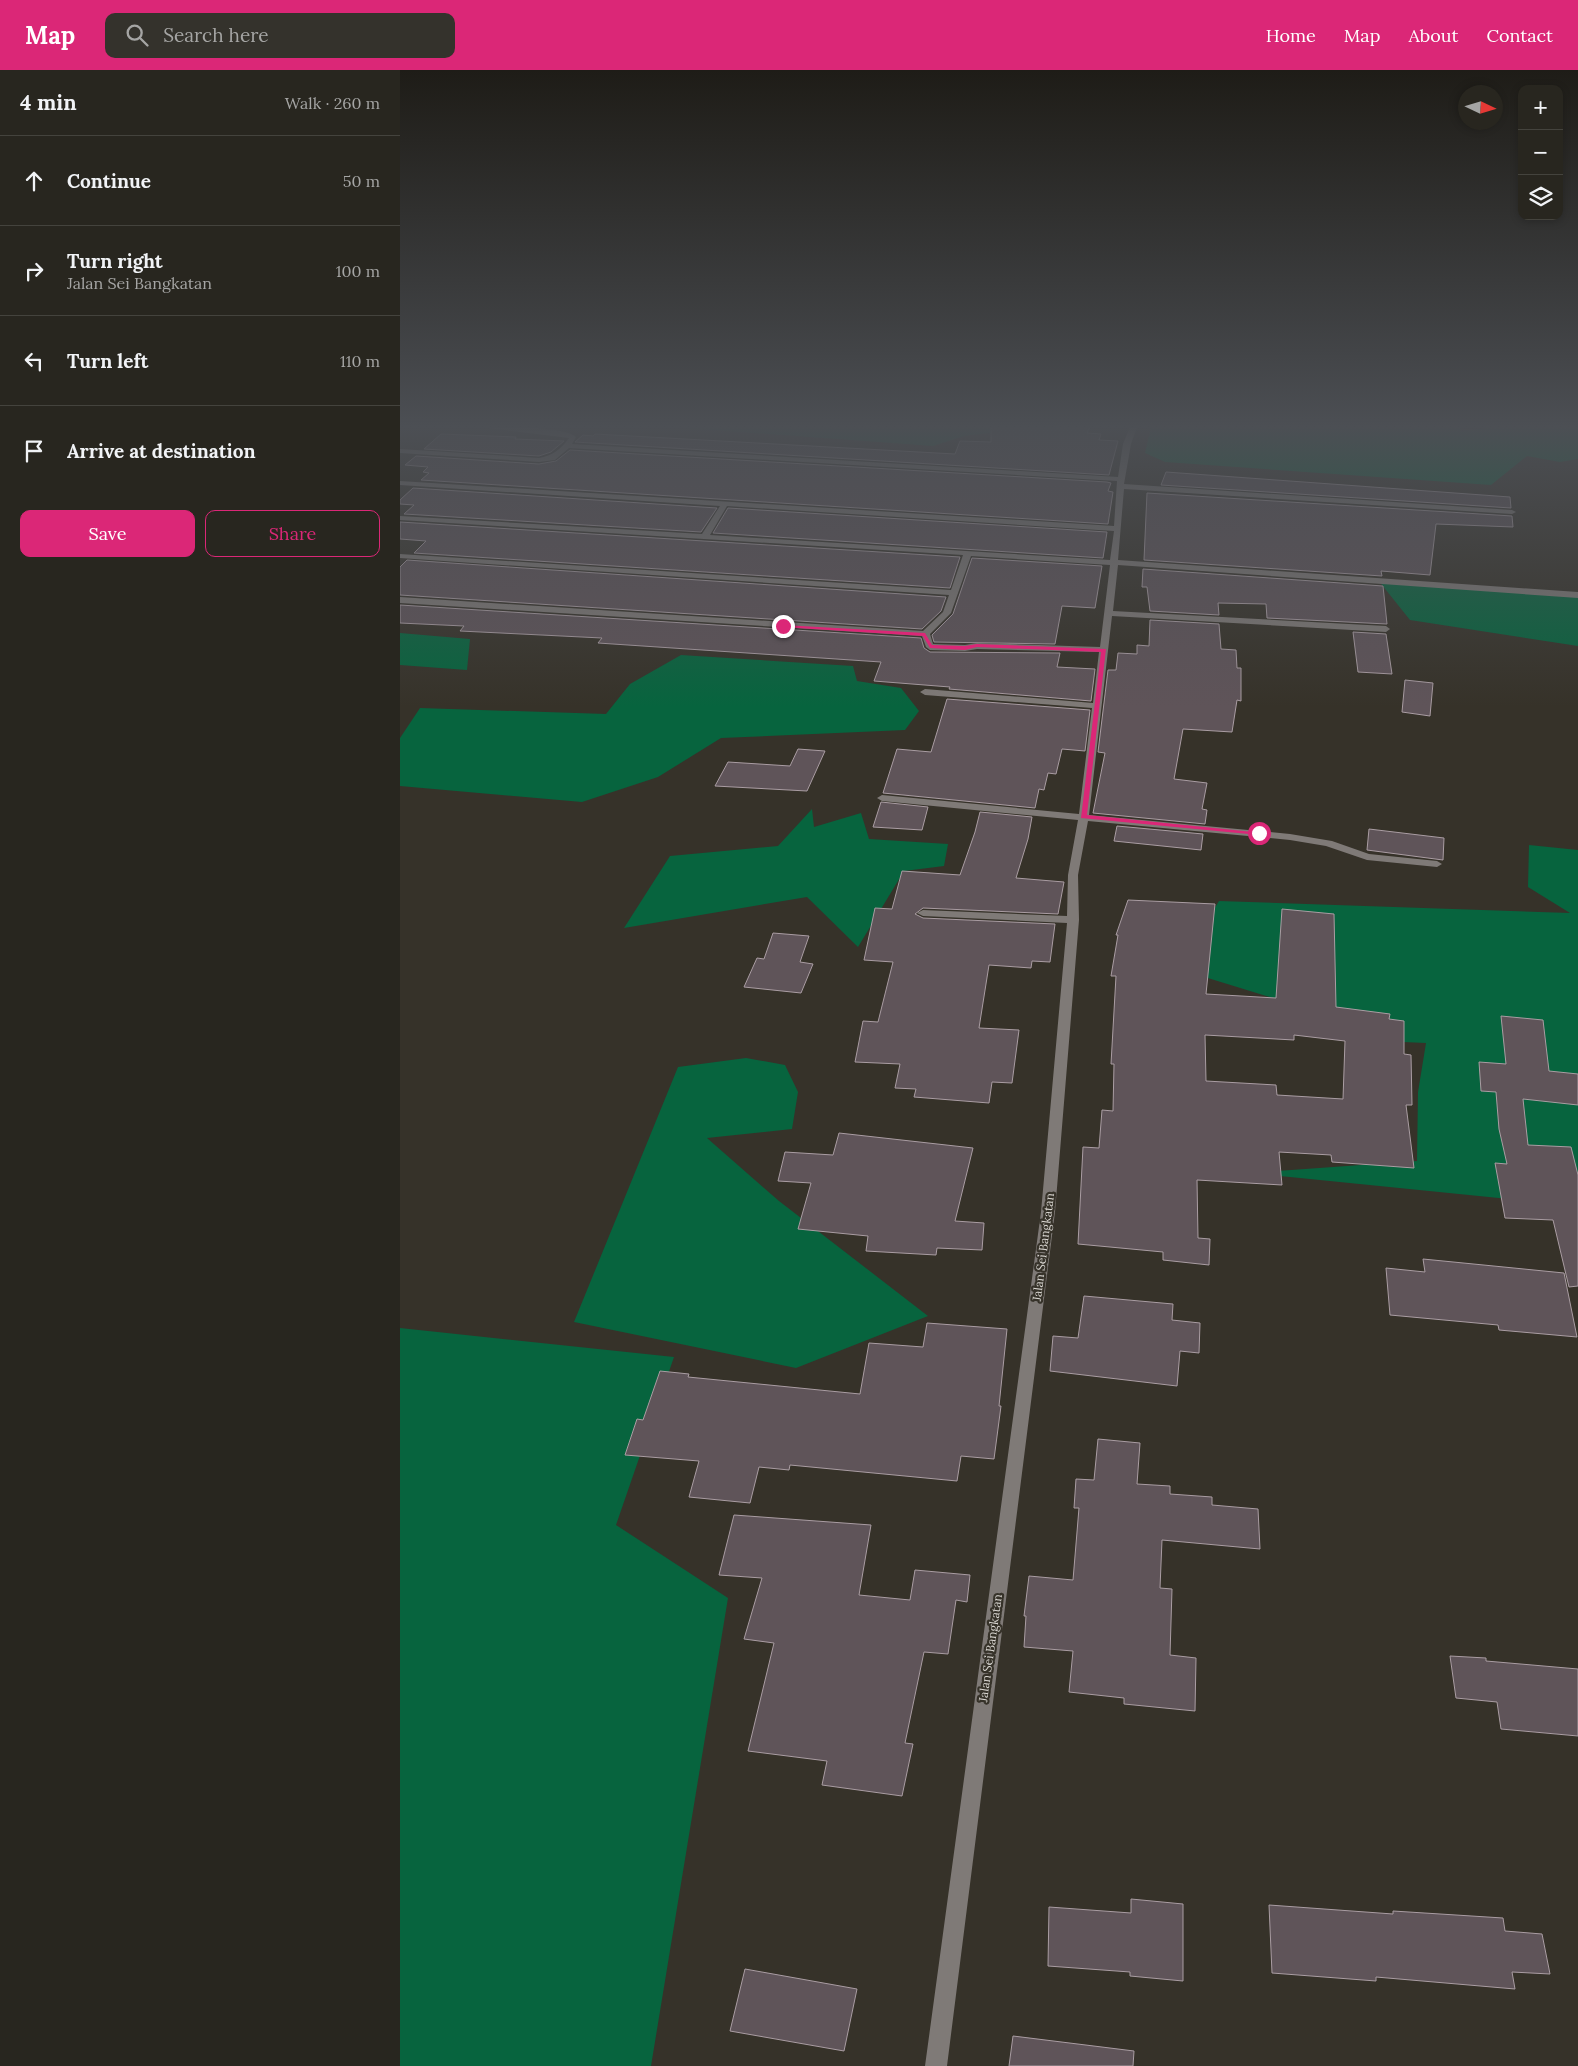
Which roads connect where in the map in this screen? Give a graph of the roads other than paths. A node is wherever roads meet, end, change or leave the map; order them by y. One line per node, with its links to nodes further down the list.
1 (433, 520): 6 (street)
2 (715, 520): 6 (street)
3 (973, 520): 5 (street)
4 (1119, 520): 5 (street, Jalan Sei Bangkatan)
5 (1118, 529): 9 (street, Jalan Sei Bangkatan)
6 (704, 538): 7 (street)
7 (968, 554): 9 (street); 10 (street)
8 (400, 556): 10 (street)
9 (1113, 563): 11 (street); 13 (street, Jalan Sei Bangkatan)
10 (954, 593): 15 (street)
11 (1578, 595)
12 (400, 600): 15 (street)
13 (1108, 613): 14 (street); 16 (street, Jalan Sei Bangkatan)
14 (1386, 628)
15 (925, 634): 16 (street)
16 (1104, 650): 18 (street, Jalan Sei Bangkatan)
17 (925, 692): 18 (street)
18 (1097, 706): 20 (street, Jalan Sei Bangkatan)
19 (882, 798): 20 (street)
20 (1084, 817): 21 (street); 23 (street, Jalan Sei Bangkatan)
21 (1437, 864)
22 (923, 913): 23 (street)
23 (1073, 920): 24 (street, Jalan Sei Bangkatan)
24 (936, 2066)

